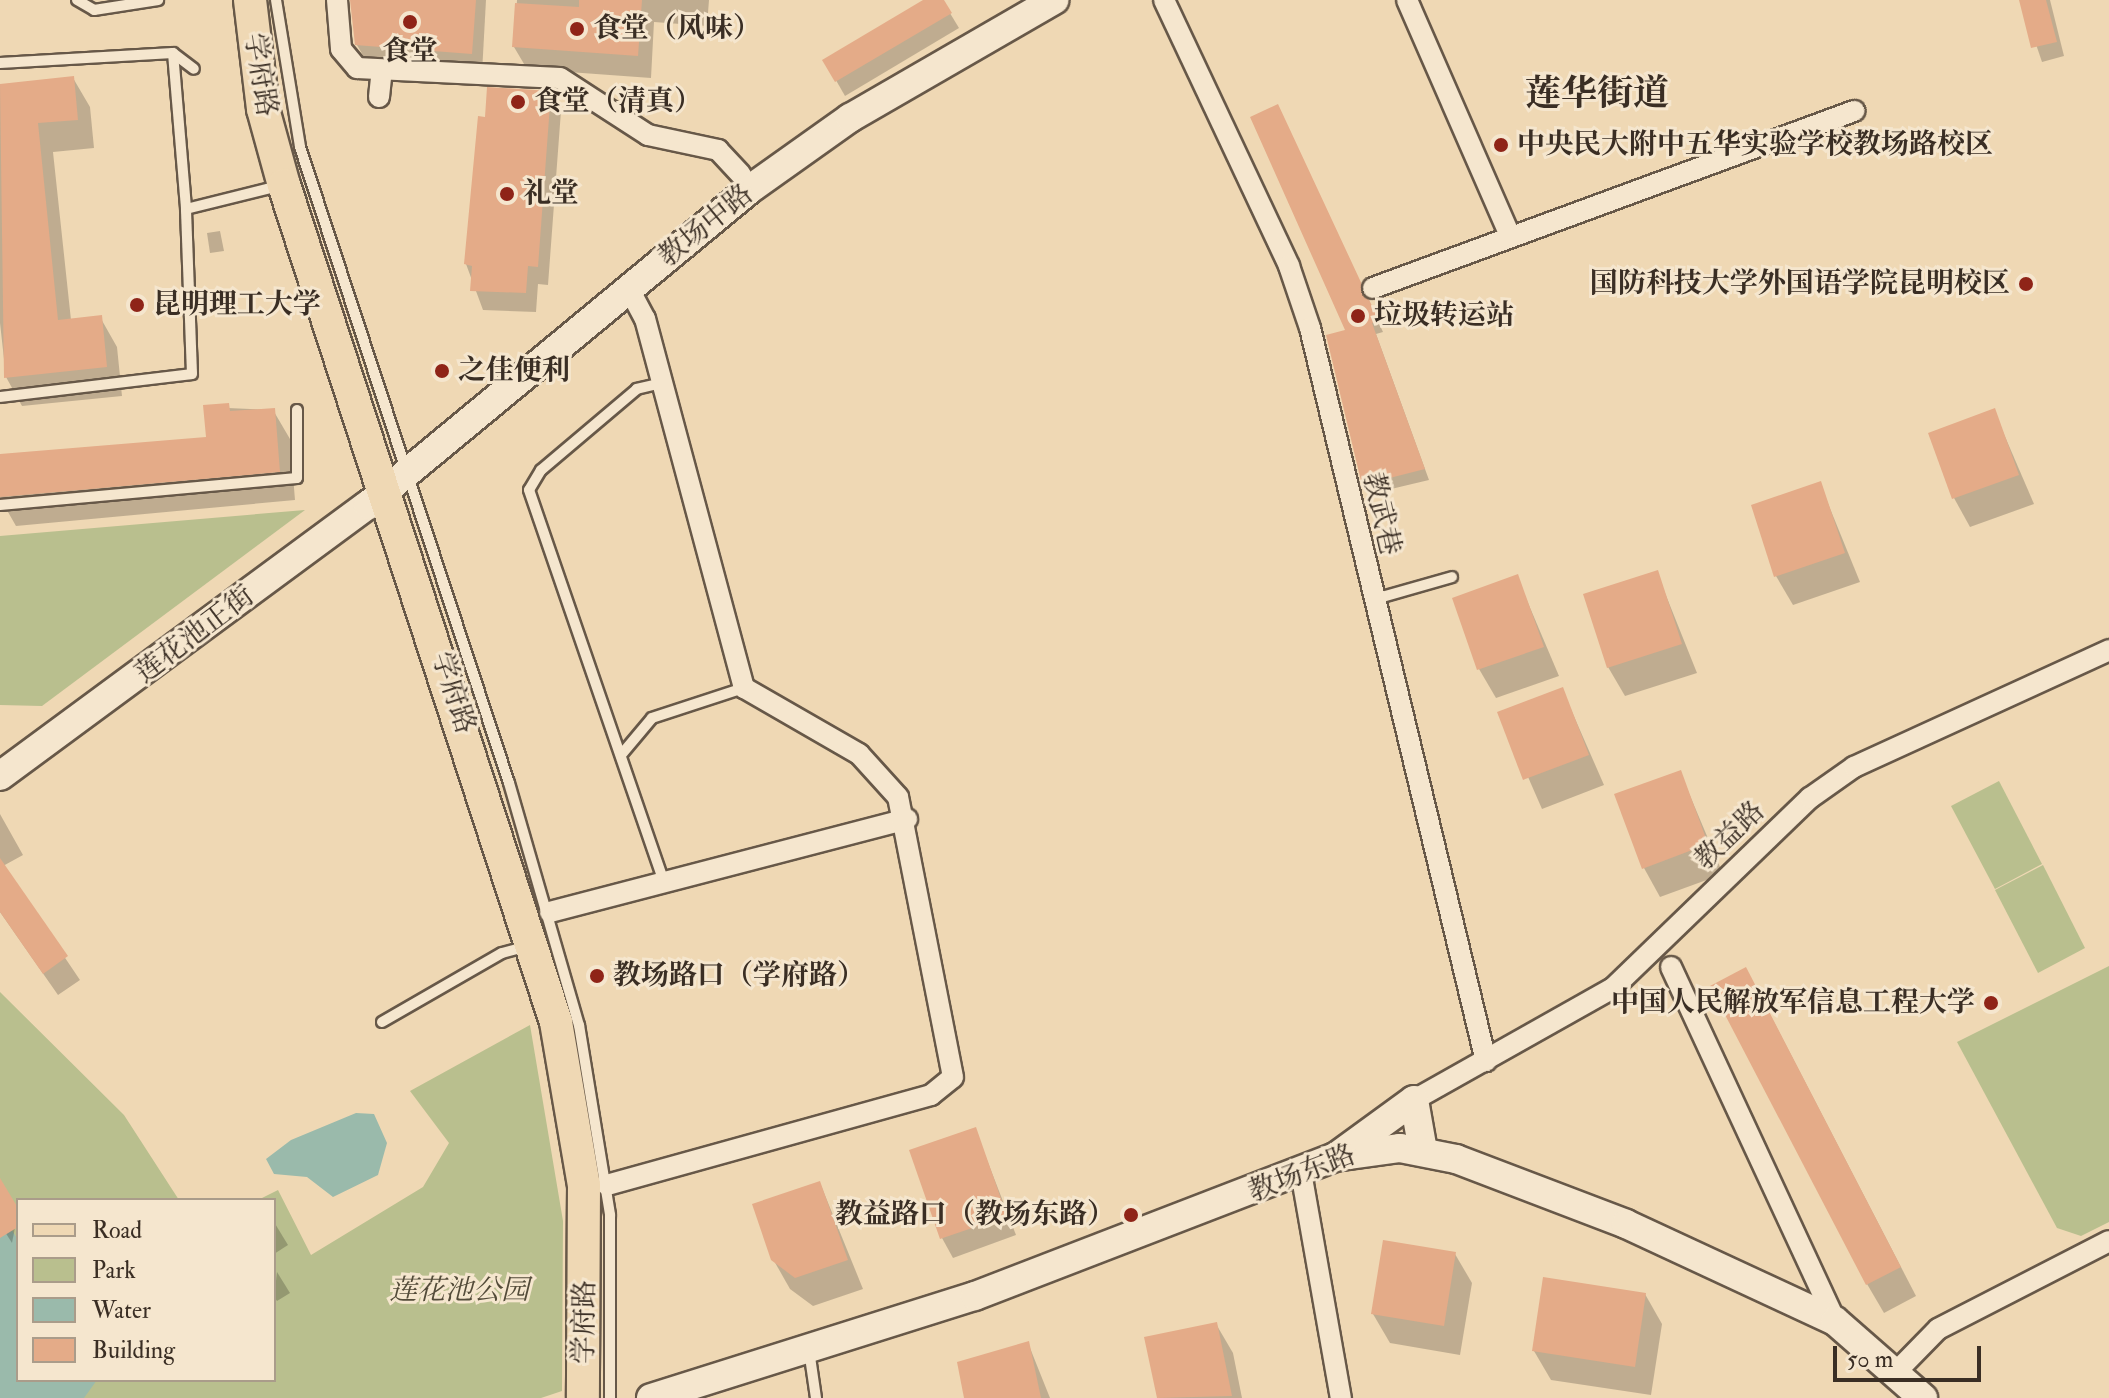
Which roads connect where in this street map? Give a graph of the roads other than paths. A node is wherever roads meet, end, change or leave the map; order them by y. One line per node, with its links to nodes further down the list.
1 (77, 0): 2 (lane)
2 (158, 0)
3 (250, 0): 16 (main road, 学府路)
4 (276, 0): 24 (lane, 学府路)
5 (337, 0): 12 (street)
6 (1054, 0): 15 (street, 教场中路)
7 (1164, 0): 27 (street, 教武巷)
8 (1407, 0): 18 (street)
9 (173, 53): 10 (lane); 11 (lane); 17 (lane)
10 (0, 63)
11 (194, 69)
12 (382, 70): 13 (street); 15 (street)
13 (379, 97)
14 (1854, 111): 18 (street)
15 (745, 182): 20 (street, 教场中路)
16 (284, 185): 17 (lane); 24 (main road, 学府路)
17 (186, 209): 22 (lane)
18 (1509, 234): 19 (street)
19 (1373, 288)
20 (629, 289): 21 (street); 24 (street, 教场中路)
21 (662, 383): 29 (street); 30 (lane)
22 (0, 397)
23 (297, 410): 25 (lane)
24 (396, 481): 31 (street, 莲花池正街); 34 (lane, 学府路); 35 (main road, 学府路)
25 (0, 505)
26 (1452, 577): 27 (lane)
27 (1373, 600): 38 (street, 教武巷)
28 (2109, 650): 38 (street, 教益路)
29 (744, 688): 30 (lane); 32 (street)
30 (621, 755): 33 (lane)
31 (0, 776)
32 (907, 819): 33 (street); 43 (street)
33 (664, 883): 34 (street)
34 (550, 912): 43 (lane, 学府路)
35 (535, 944): 37 (lane); 48 (main road, 学府路)
36 (1671, 967): 45 (street)
37 (382, 1022)
38 (1486, 1061): 39 (street, 教益路)
39 (1414, 1100): 40 (street); 41 (street)
40 (1423, 1151): 41 (street, 教场东路); 45 (street, 教场东路)
41 (1335, 1157): 42 (street, 教场东路)
42 (1301, 1172): 46 (street, 教场东路); 52 (street)
43 (607, 1185): 49 (lane, 学府路)
44 (2109, 1241): 47 (street)
45 (1835, 1321): 47 (street, 教场东路)
46 (808, 1348): 50 (street, 教场东路); 51 (lane)
47 (1898, 1370): 53 (street, 教场东路)
48 (583, 1398)
49 (610, 1398)
50 (651, 1398)
51 (816, 1398)
52 (1341, 1398)
53 (1923, 1398)

